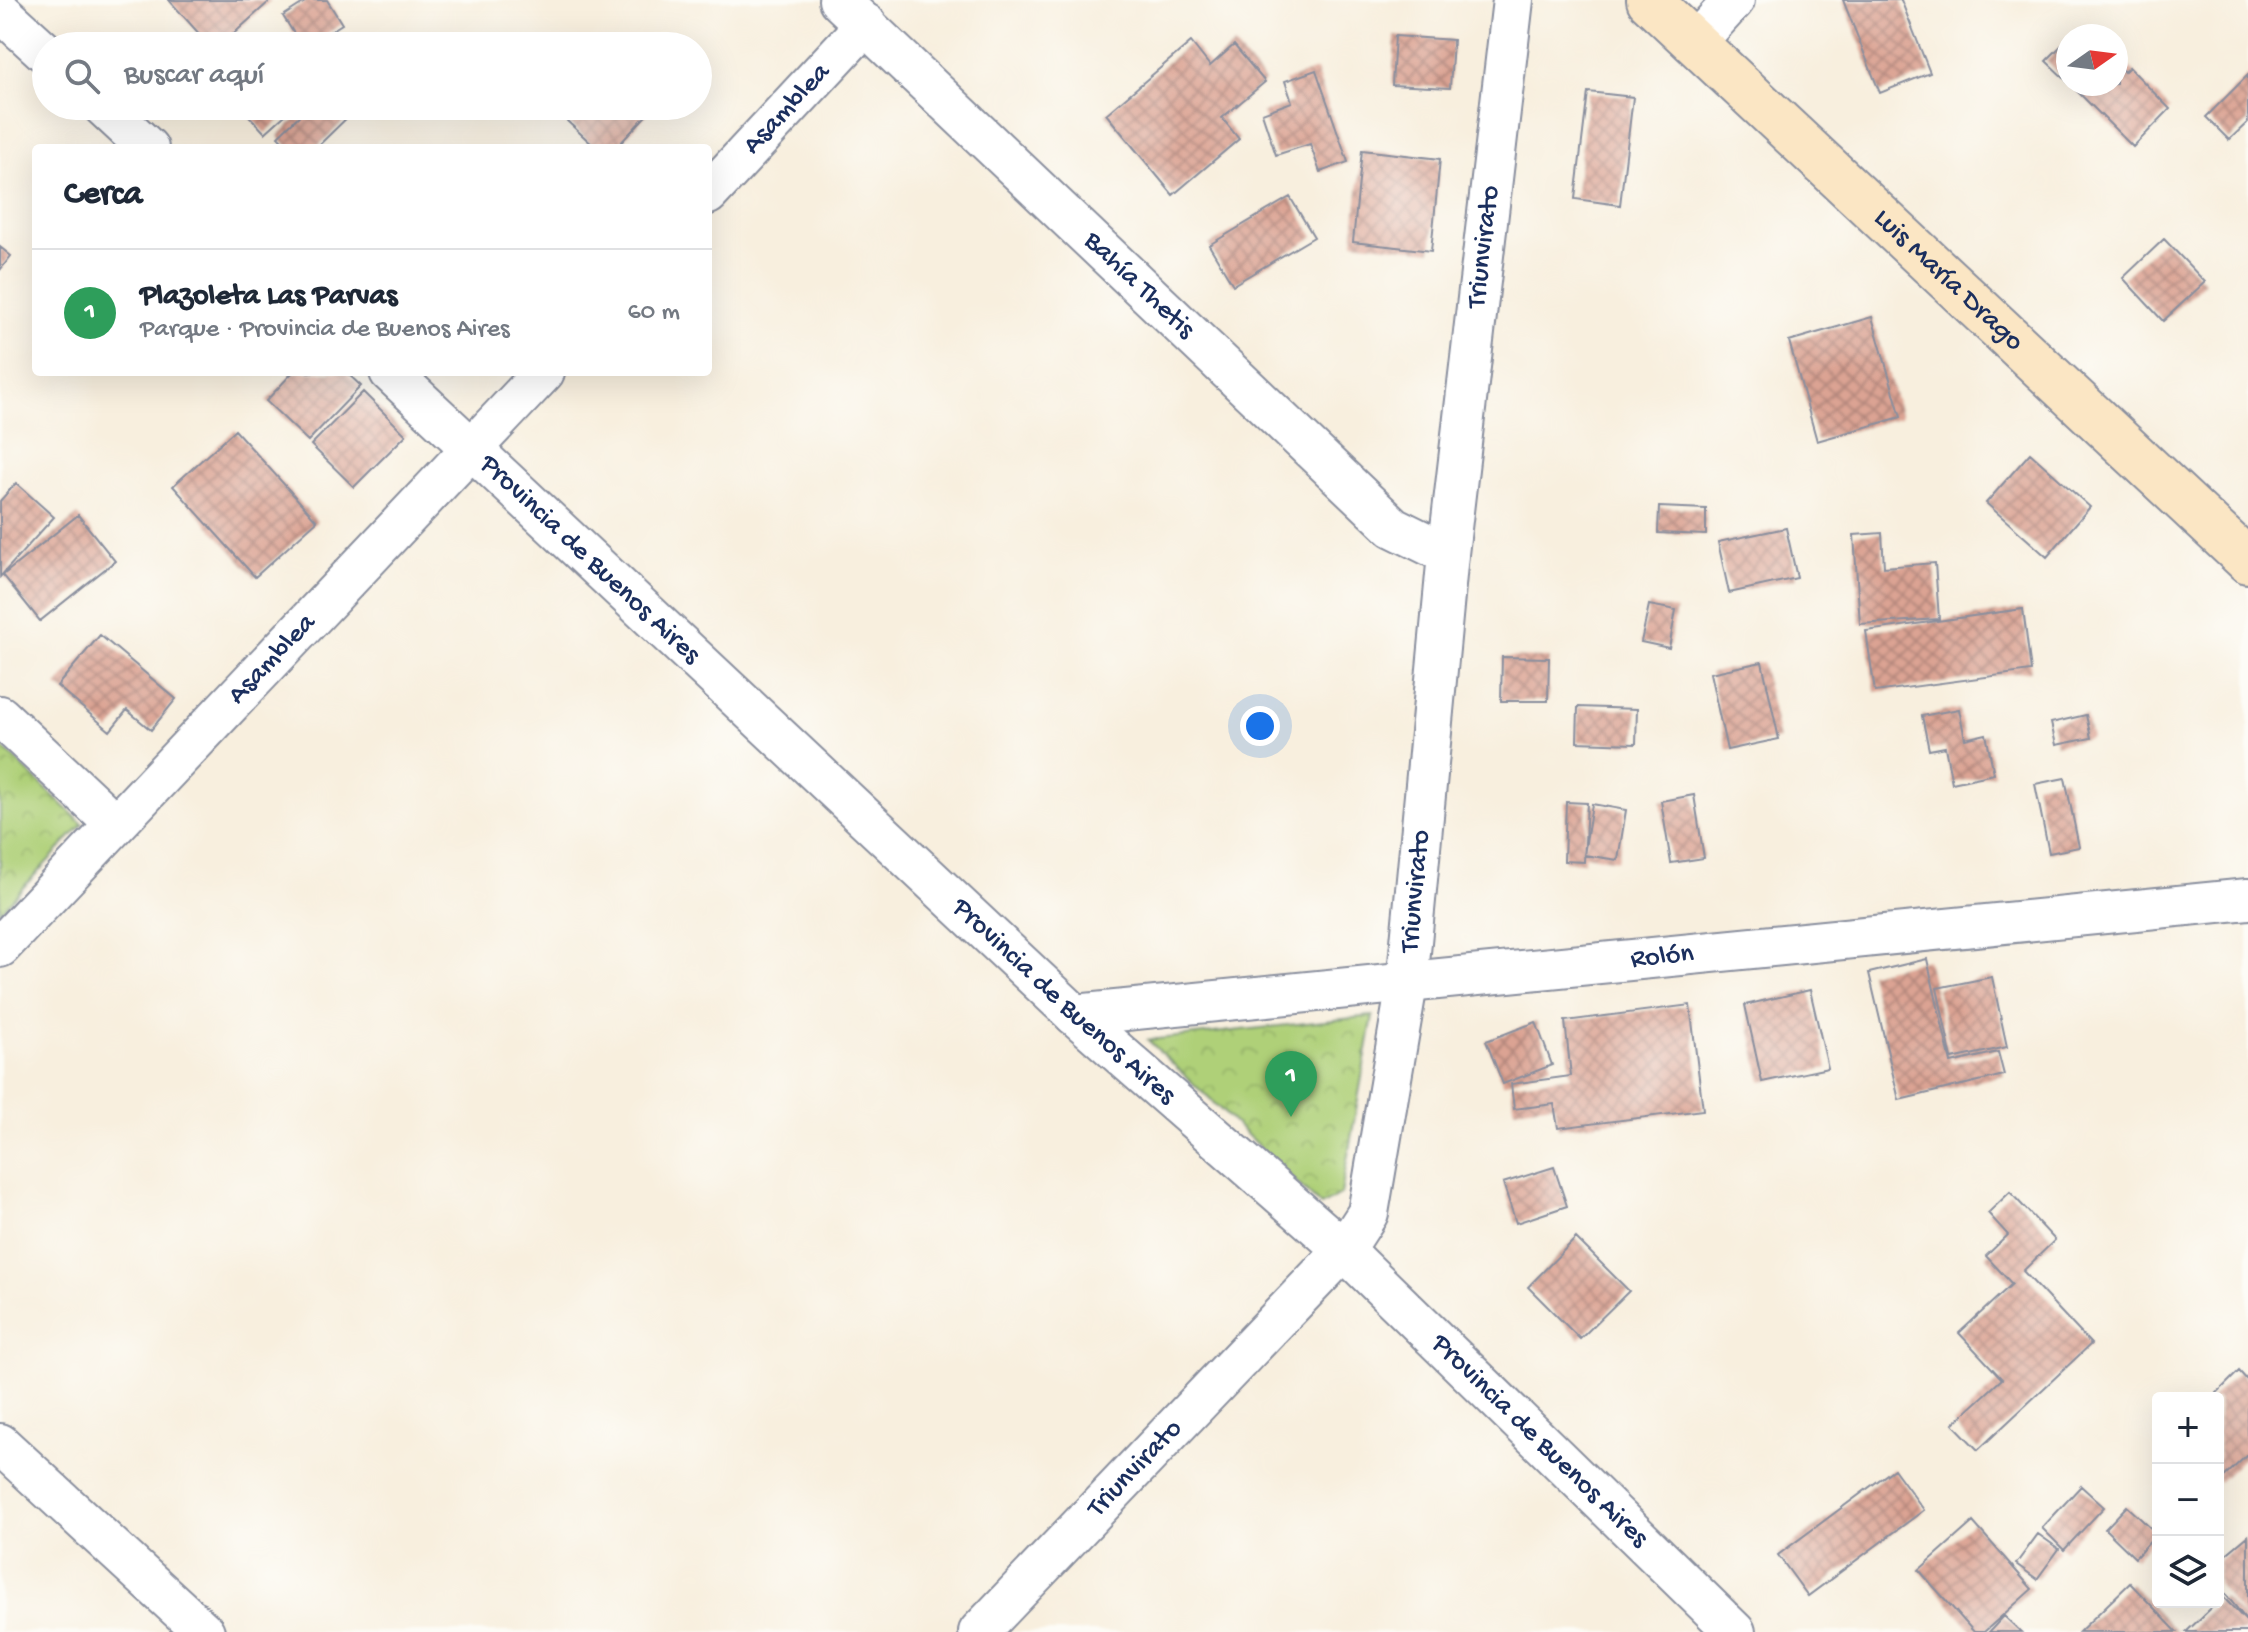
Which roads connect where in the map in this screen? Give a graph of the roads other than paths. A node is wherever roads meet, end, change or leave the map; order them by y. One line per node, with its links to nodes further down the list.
1 (1513, 0): 14 (street, Triunvirato)
2 (1649, 0): 7 (main road, Luis María Drago)
3 (1734, 0): 7 (street)
4 (0, 11): 6 (street)
5 (852, 12): 10 (street, Asamblea); 14 (street, Bahía Thetis)
6 (32, 40)
7 (1695, 43): 15 (main road, Luis María Drago)
8 (118, 120): 9 (street)
9 (144, 144)
10 (712, 189)
11 (394, 376): 13 (street, Provincia de Buenos Aires)
12 (540, 376): 13 (street, Asamblea)
13 (473, 449): 17 (street, Asamblea); 21 (street, Provincia de Buenos Aires)
14 (1448, 554): 20 (street, Triunvirato)
15 (2248, 561)
16 (0, 716): 17 (street)
17 (115, 824): 19 (street, Asamblea)
18 (2248, 899): 20 (street, Rolón)
19 (0, 947)
20 (1407, 984): 21 (street, Rolón); 22 (street, Triunvirato)
21 (1075, 1015): 22 (street, Provincia de Buenos Aires)
22 (1344, 1250): 25 (street, Triunvirato); 26 (street, Provincia de Buenos Aires)
23 (0, 1444): 24 (street)
24 (204, 1632)
25 (979, 1632)
26 (1735, 1632)

